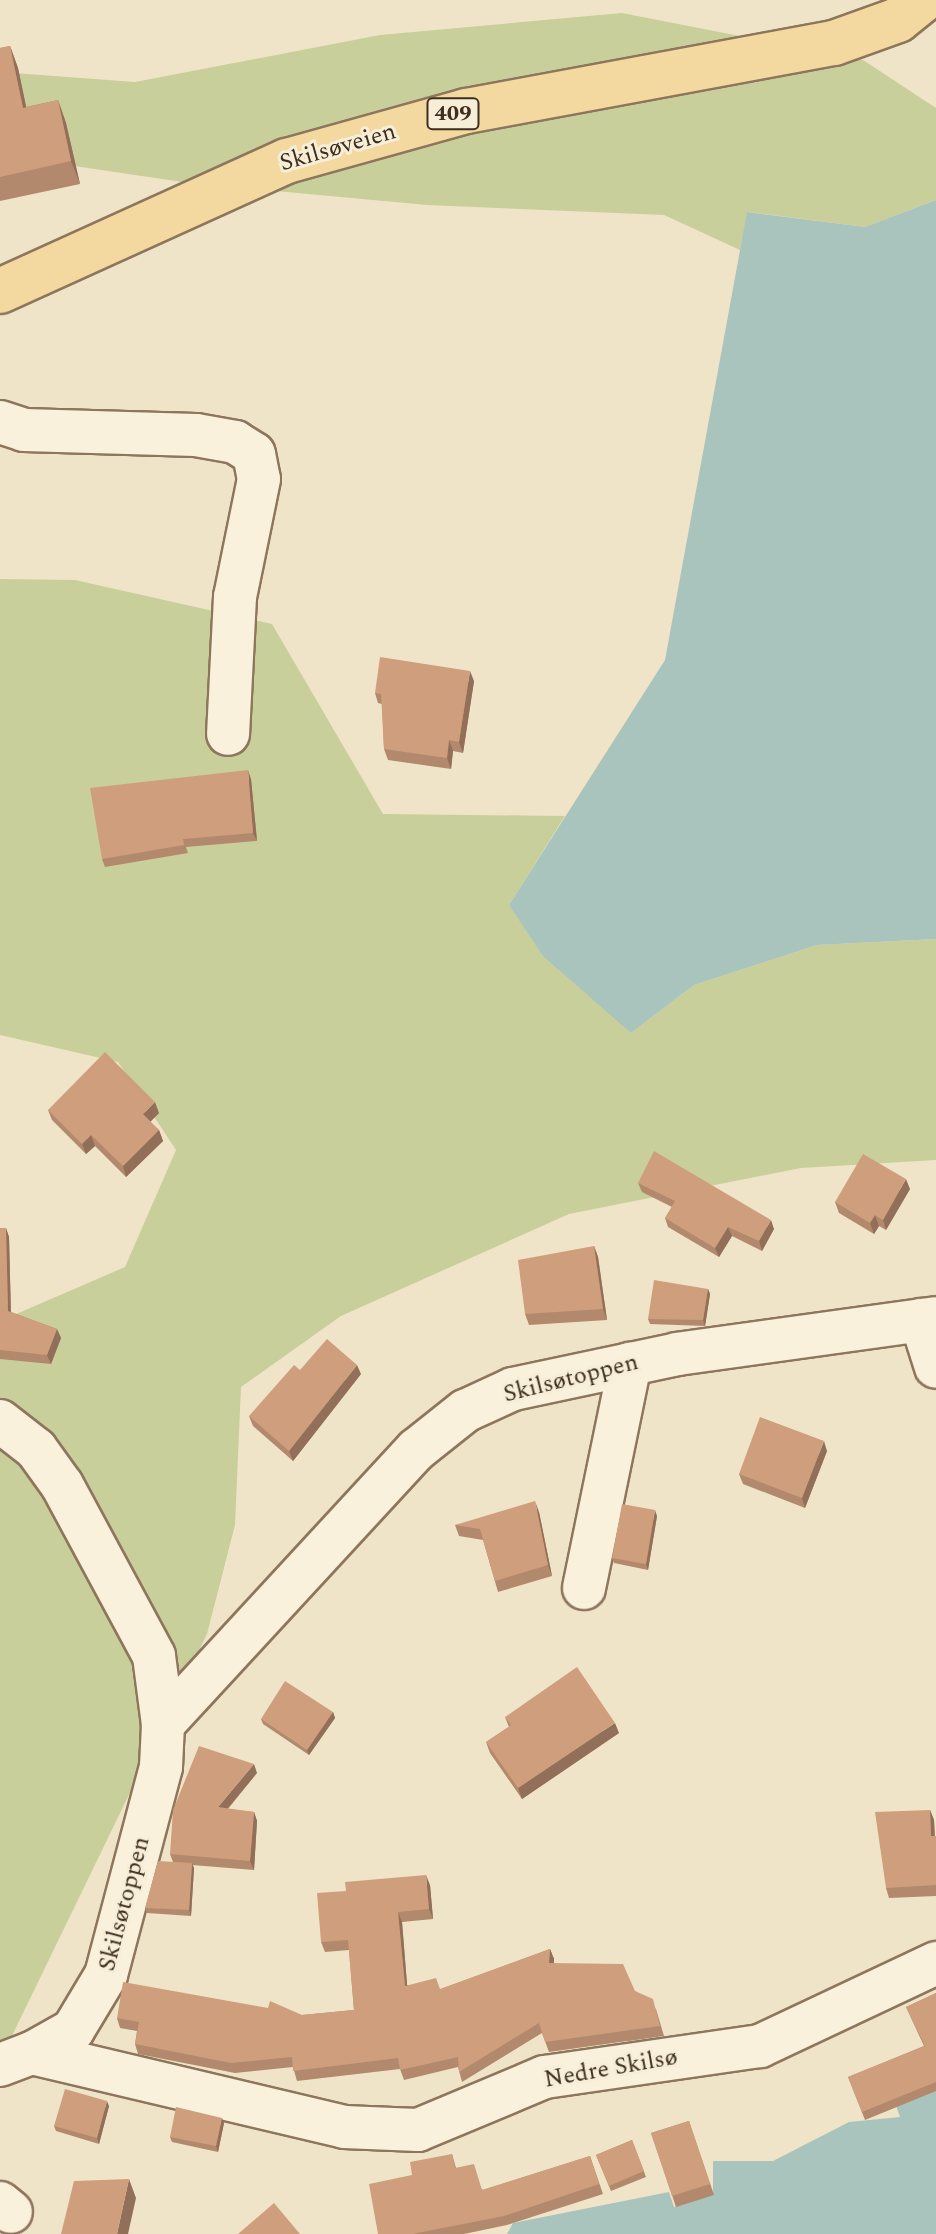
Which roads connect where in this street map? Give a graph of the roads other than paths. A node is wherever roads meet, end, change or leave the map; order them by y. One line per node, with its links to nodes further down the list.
1 (923, 0): 2 (main road, Skilsøveien / 409)
2 (0, 291)
3 (0, 422): 4 (street)
4 (228, 734)
5 (929, 1319): 6 (street, Skilsøtoppen); 7 (street, Skilsøtoppen)
6 (630, 1364): 9 (street); 10 (street, Skilsøtoppen)
7 (936, 1367)
8 (0, 1421): 10 (street, Skilsøtoppen)
9 (584, 1588)
10 (163, 1724): 12 (street, Skilsøtoppen)
11 (936, 1963): 12 (street, Nedre Skilsø)
12 (16, 2059)

